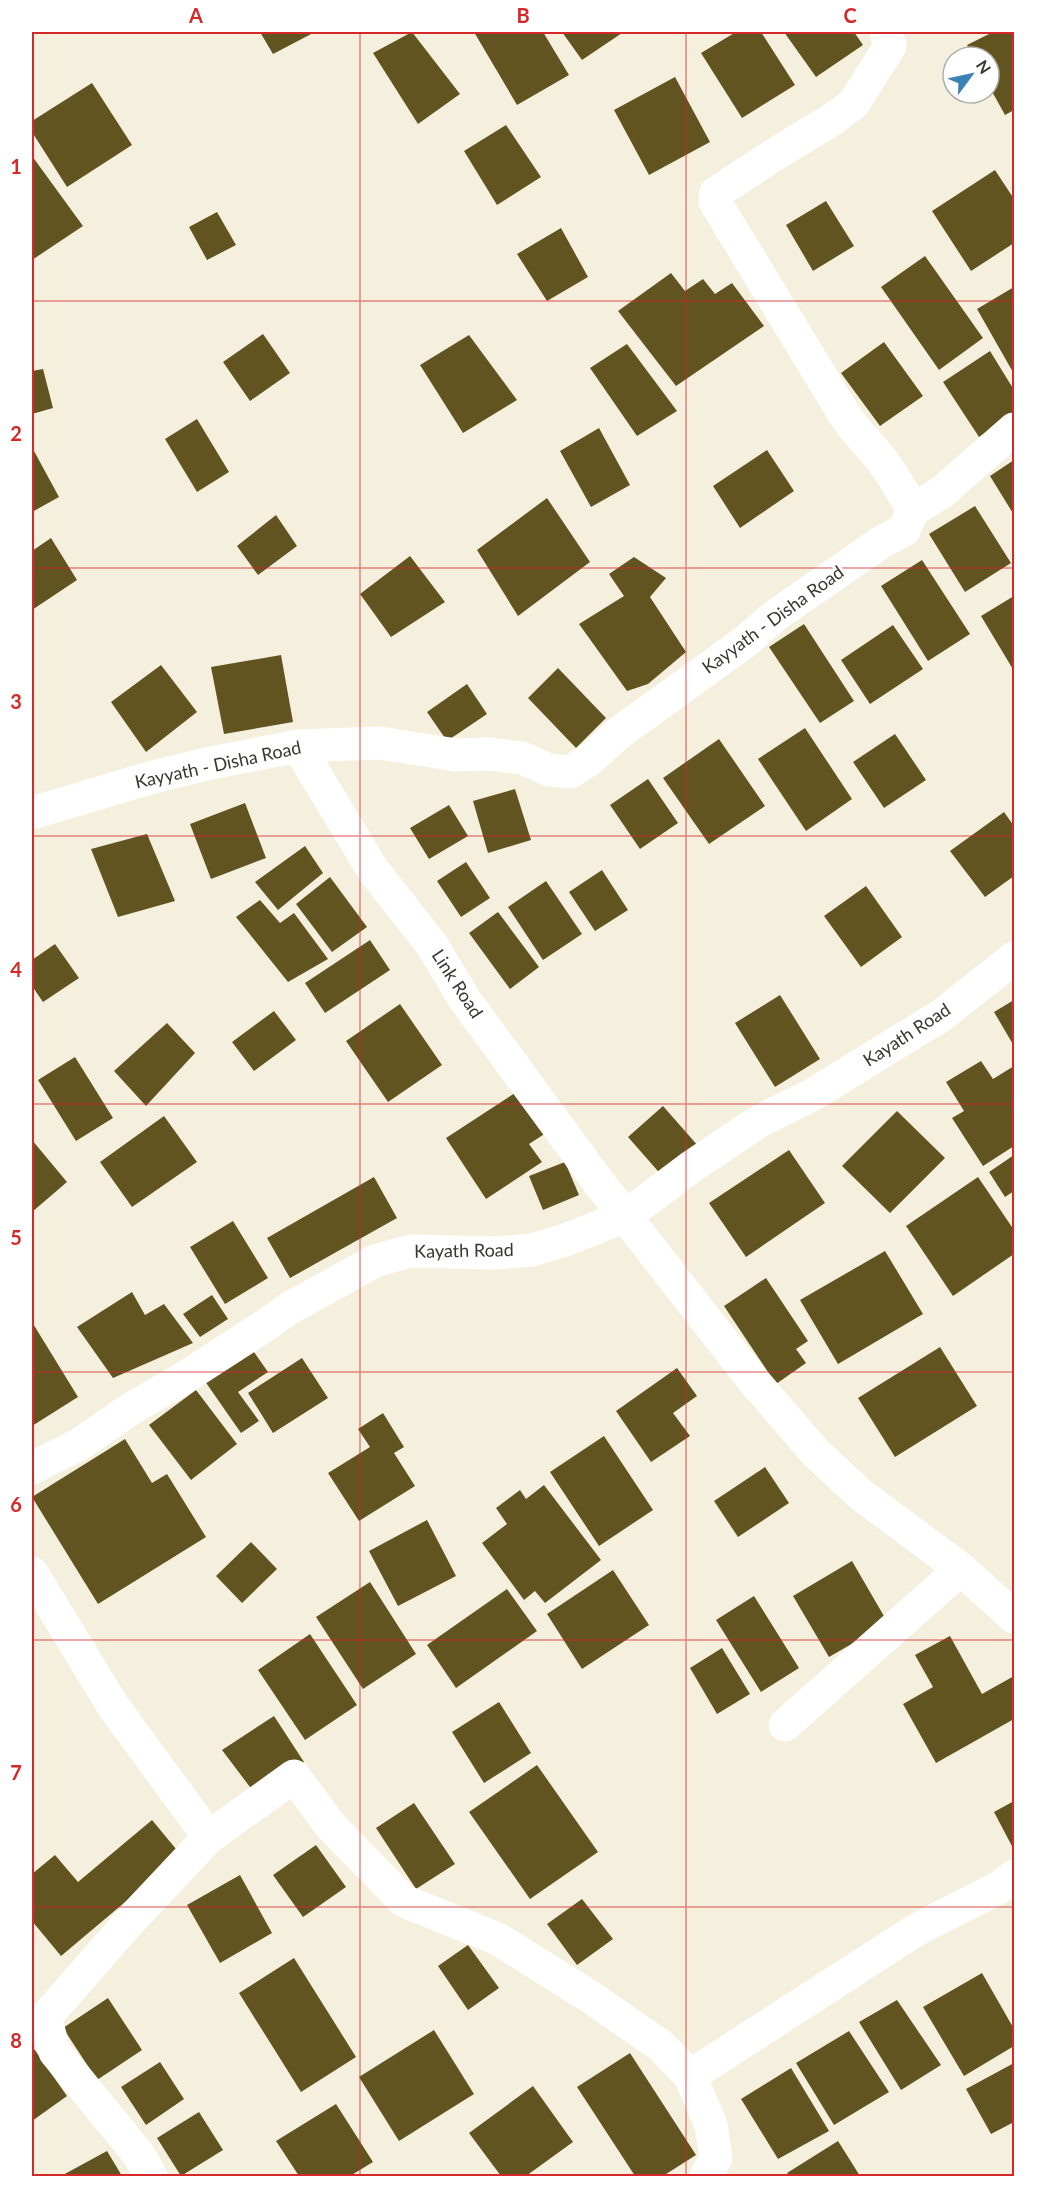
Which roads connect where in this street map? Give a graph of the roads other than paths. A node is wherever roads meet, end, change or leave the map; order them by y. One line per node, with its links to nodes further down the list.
1 (886, 32): 3 (street)
2 (1014, 429): 3 (street)
3 (913, 510): 4 (street, Kayyath - Disha Road)
4 (298, 746): 5 (street, Kayyath - Disha Road); 7 (street, Link Road)
5 (32, 813)
6 (1014, 958): 7 (street, Kayath Road)
7 (626, 1216): 8 (street, Kayath Road); 9 (street, Link Road)
8 (32, 1468)
9 (961, 1569): 11 (street, Link Road); 12 (street)
10 (32, 1573): 13 (street)
11 (1014, 1617)
12 (785, 1725)
13 (209, 1837): 15 (street); 16 (street)
14 (1014, 1876): 15 (street)
15 (690, 2076): 17 (street)
16 (151, 2176)
17 (706, 2176)

